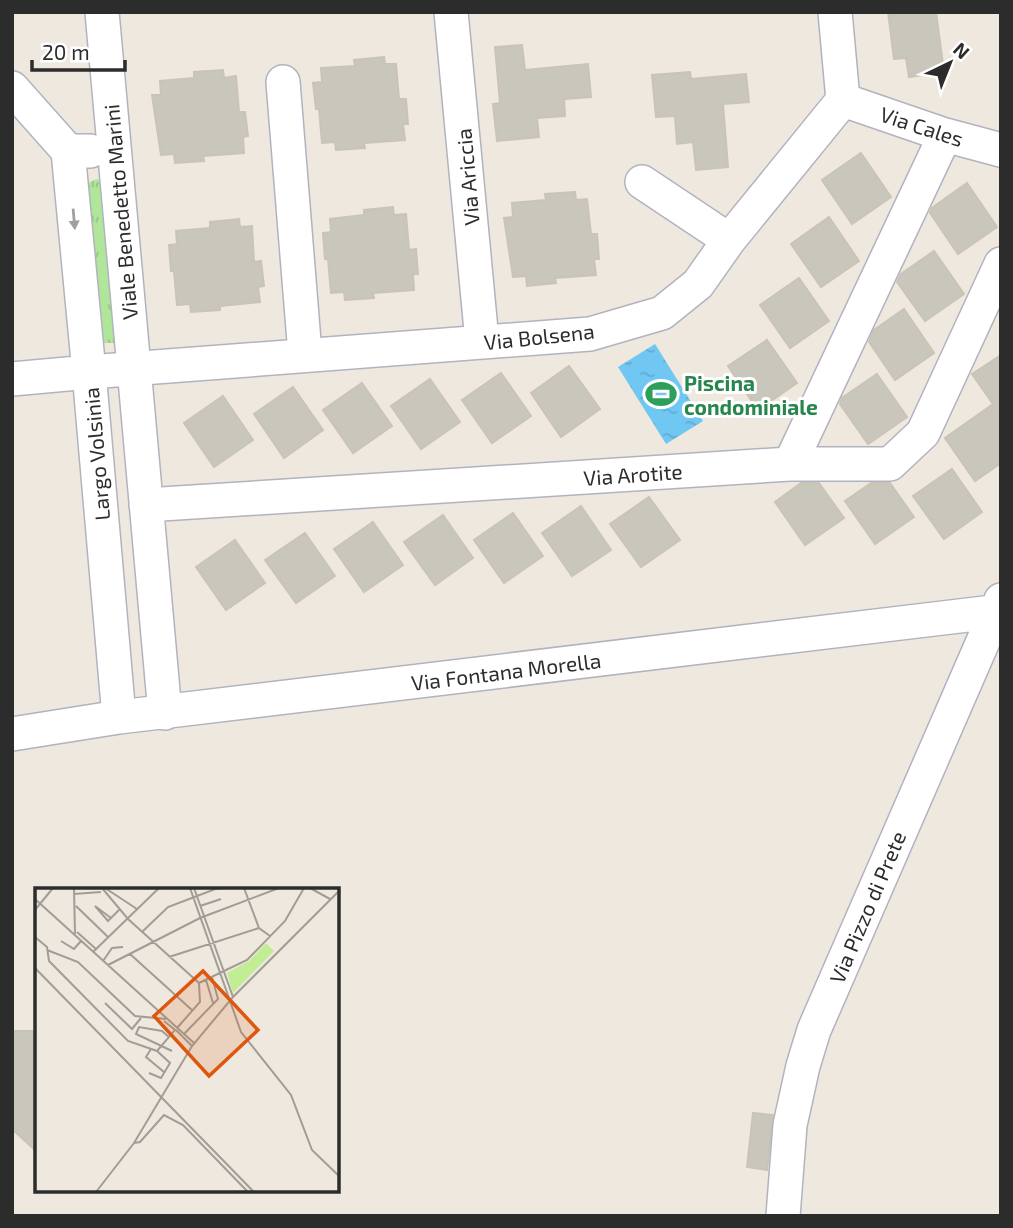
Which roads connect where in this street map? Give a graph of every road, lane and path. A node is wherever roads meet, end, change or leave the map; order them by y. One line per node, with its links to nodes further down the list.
1 (102, 12): 10 (street, Viale Benedetto Marini)
2 (452, 12): 14 (street, Via Ariccia)
3 (835, 12): 6 (street)
4 (283, 82): 15 (street)
5 (12, 88): 9 (street)
6 (843, 100): 7 (street, Via Cales); 12 (street, Via Bolsena)
7 (945, 135): 8 (street, Via Cales); 19 (street)
8 (1001, 150)
9 (68, 151): 10 (street); 17 (street, one-way to 17)
10 (113, 151): 16 (street, Viale Benedetto Marini)
11 (642, 182): 12 (street)
12 (729, 240): 14 (street, Via Bolsena)
13 (1001, 264): 19 (street, Via Arotite)
14 (482, 341): 15 (street, Via Bolsena)
15 (305, 354): 16 (street, Via Bolsena)
16 (135, 369): 17 (street, Largo Volsinia); 20 (street)
17 (89, 372): 18 (street); 23 (street, Largo Volsinia)
18 (12, 379)
19 (790, 464): 20 (street, Via Arotite)
20 (146, 505): 22 (street)
21 (999, 607): 22 (street, Via Fontana Morella); 25 (street, Via Pizzo di Prete)
22 (165, 713): 23 (street, Via Fontana Morella)
23 (119, 717): 24 (street, Via Fontana Morella)
24 (12, 734)
25 (783, 1216)

